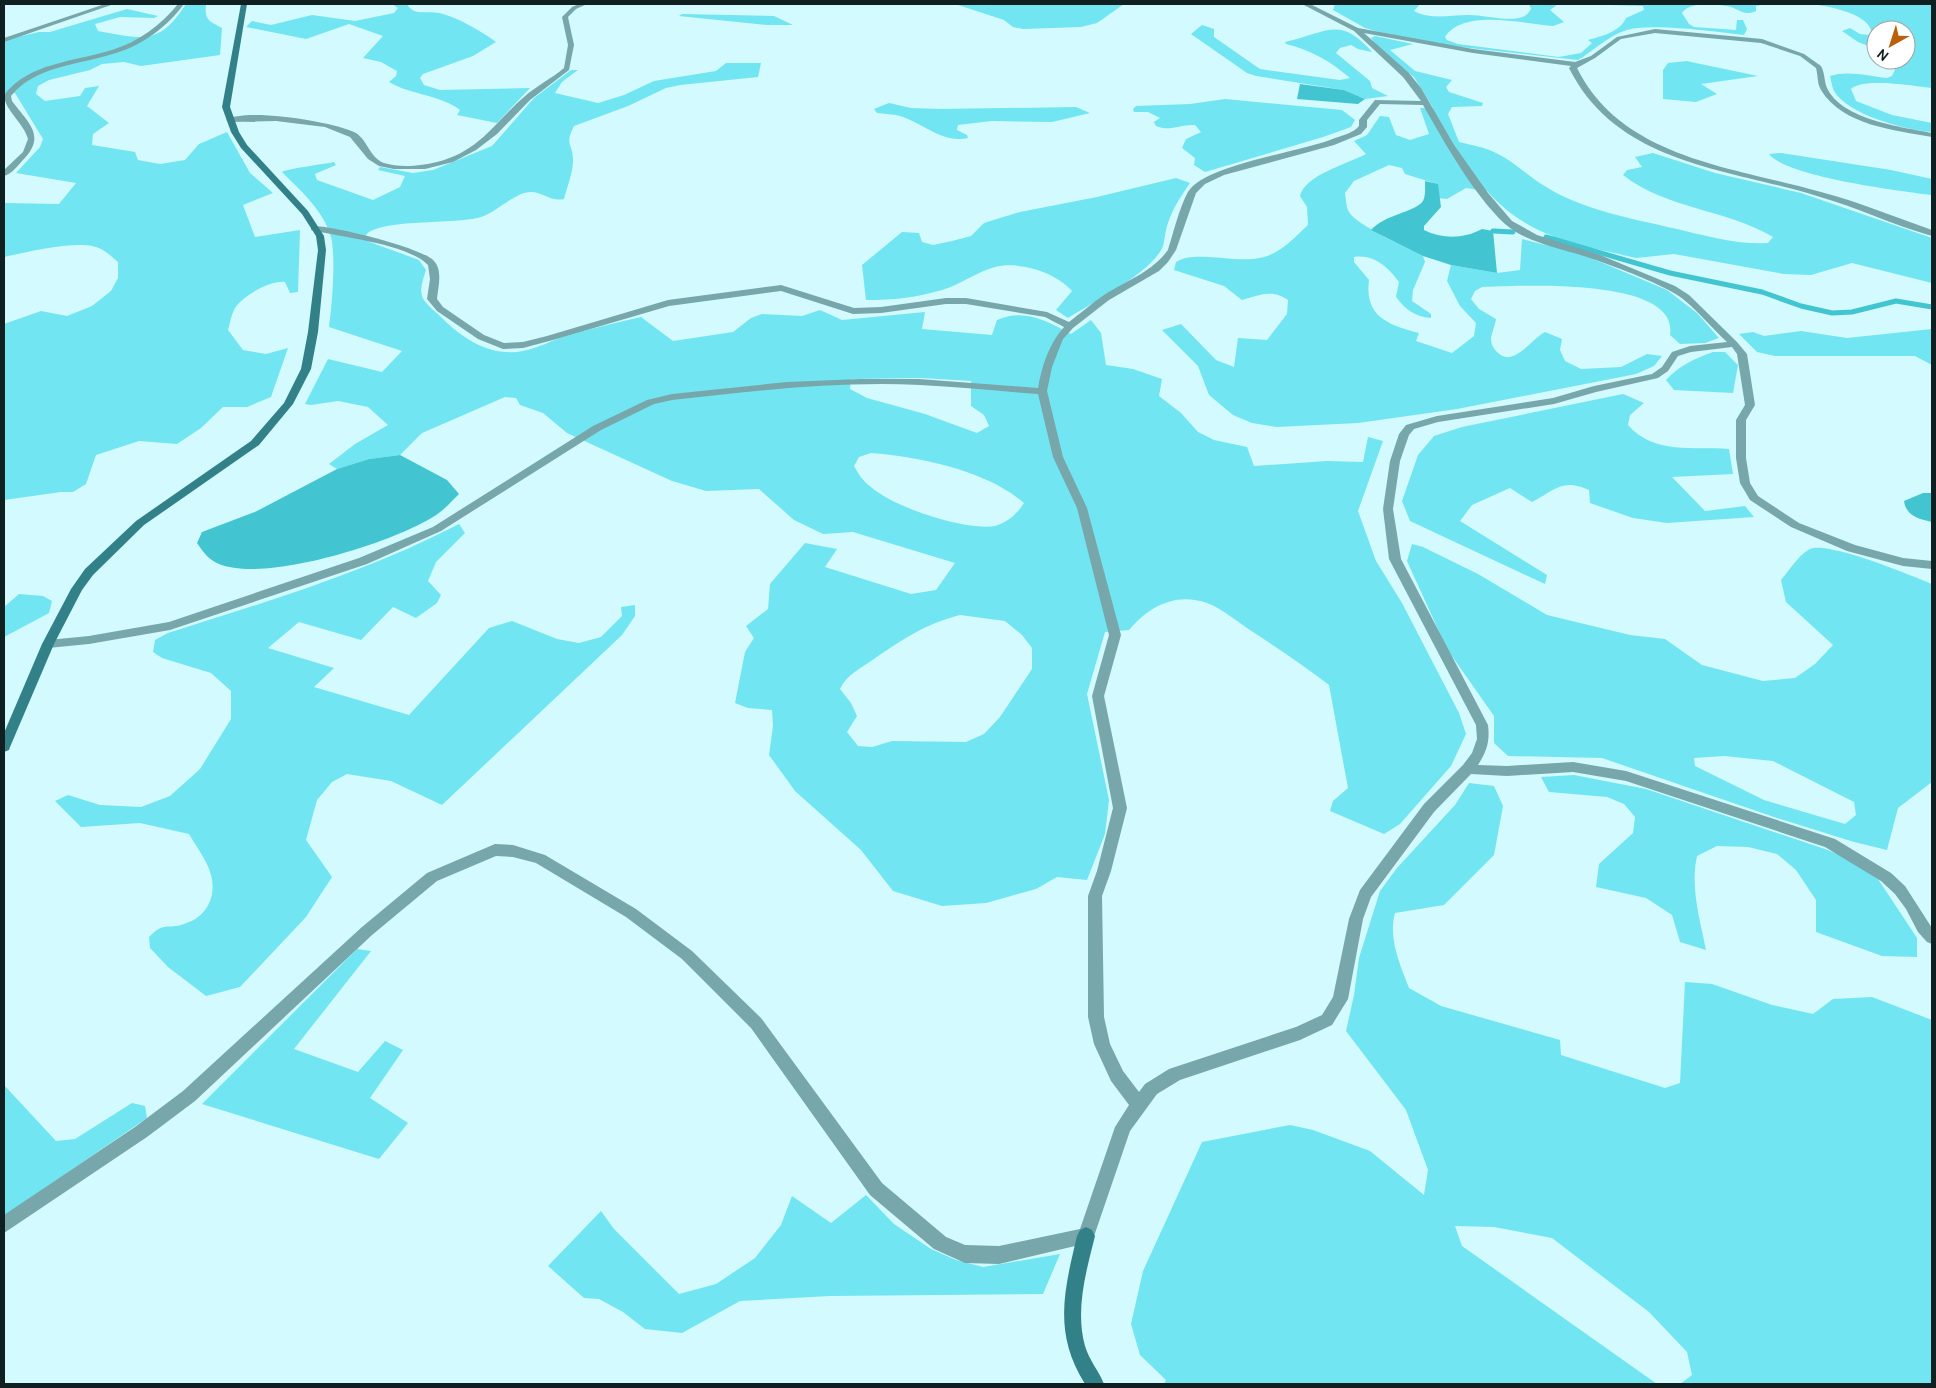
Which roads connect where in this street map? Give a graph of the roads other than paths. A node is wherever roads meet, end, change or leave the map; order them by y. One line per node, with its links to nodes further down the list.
1 (111, 4): 7 (street)
2 (181, 4): 12 (street)
3 (244, 4): 10 (street)
4 (584, 4): 10 (street)
5 (1304, 4): 6 (street)
6 (1356, 30): 8 (street); 9 (street)
7 (4, 40)
8 (1576, 64): 11 (street); 14 (street)
9 (1424, 103): 15 (street); 16 (street)
10 (230, 120): 13 (street)
11 (1932, 135)
12 (4, 174)
13 (314, 228): 15 (street); 19 (street)
14 (1932, 233)
15 (1070, 326): 17 (street)
16 (1734, 344): 18 (street); 21 (street)
17 (1042, 391): 19 (street); 23 (street)
18 (1932, 565)
19 (48, 644): 20 (street)
20 (4, 747)
21 (1468, 768): 22 (street); 23 (street)
22 (1932, 938)
23 (1138, 1104): 25 (street)
24 (4, 1225): 25 (street)
25 (1086, 1236): 26 (street)
26 (1095, 1384)

